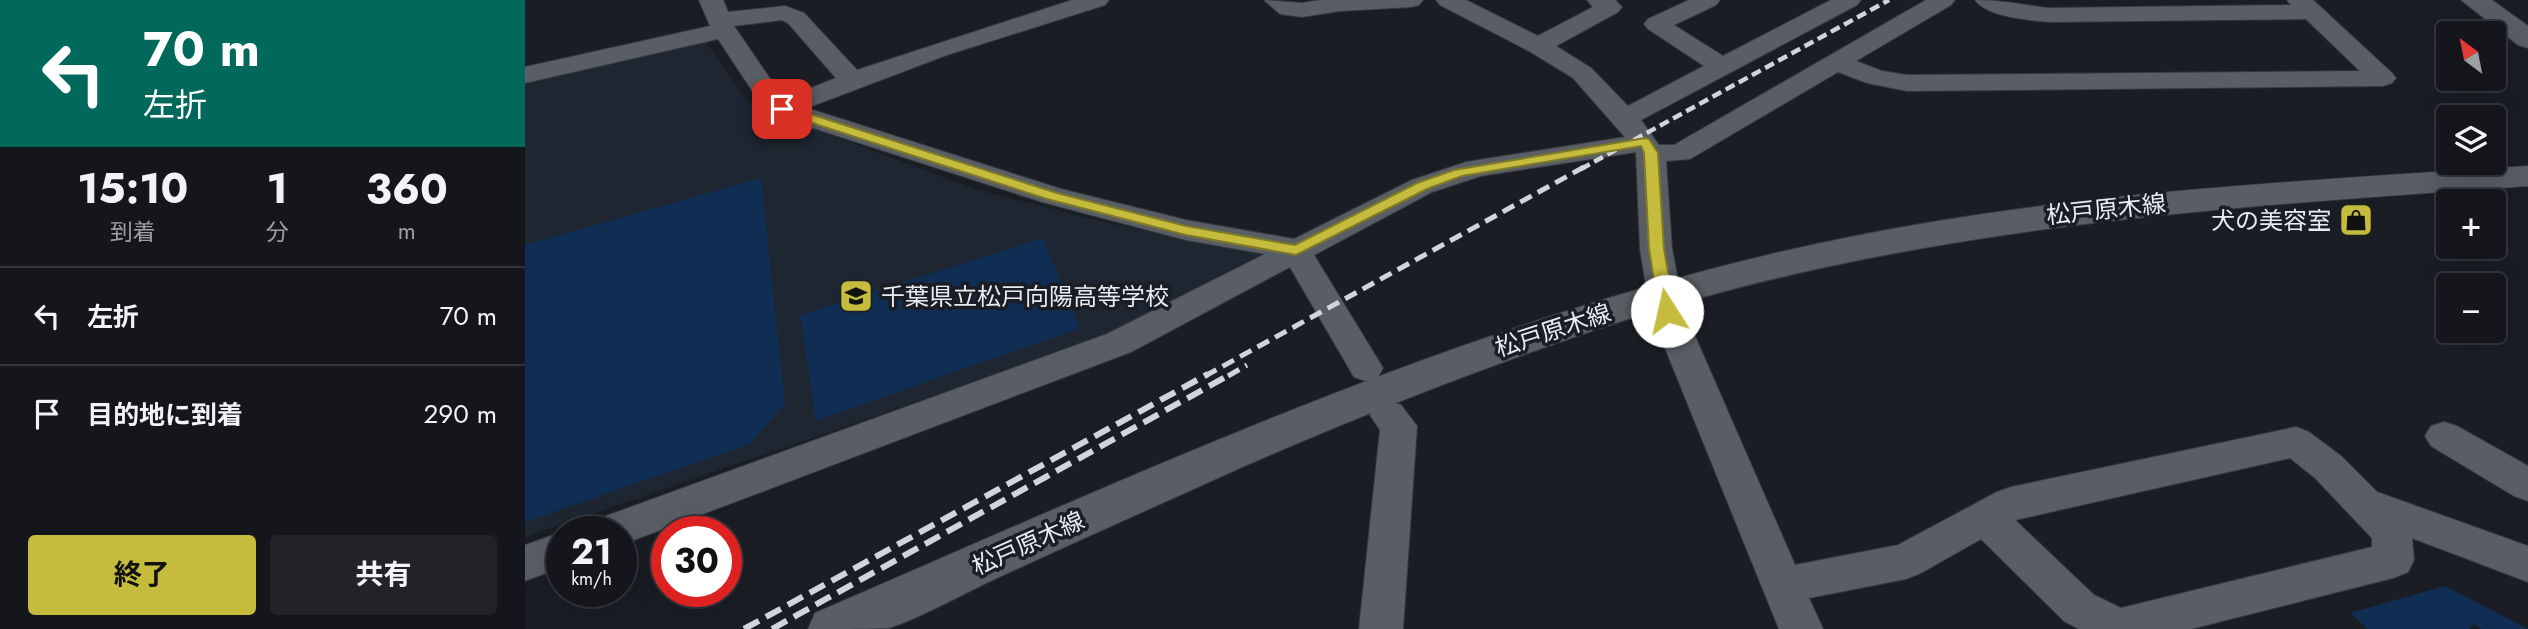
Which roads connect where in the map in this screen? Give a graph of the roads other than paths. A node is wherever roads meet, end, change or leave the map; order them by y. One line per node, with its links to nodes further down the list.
1 (1097, 0): 18 (street)
2 (1276, 0): 3 (street)
3 (1411, 0)
4 (1448, 0): 14 (street)
5 (1599, 0): 14 (street)
6 (1708, 0): 16 (street)
7 (1849, 0): 16 (street)
8 (1943, 0): 15 (street)
9 (1987, 0): 11 (street)
10 (2474, 0): 13 (main road)
11 (2305, 6): 15 (street)
12 (718, 17): 17 (street); 18 (street); 19 (street)
13 (2528, 39)
14 (1538, 46): 20 (street)
15 (1835, 62): 20 (street)
16 (1723, 67): 20 (street)
17 (525, 75)
18 (851, 79): 19 (street)
19 (782, 109): 22 (street)
20 (1640, 137): 22 (street); 23 (street)
21 (2528, 176): 23 (main road, 松戸原木線)
22 (1296, 250): 24 (street); 30 (street)
23 (1665, 294): 34 (street); 35 (main road, 松戸原木線)
24 (1366, 368)
25 (1388, 415): 36 (street)
26 (2444, 436): 27 (street)
27 (2528, 485)
28 (2364, 503): 29 (street); 29 (street); 33 (street)
29 (1986, 518): 34 (street)
30 (637, 522)
31 (546, 556): 32 (street)
32 (525, 563)
33 (2528, 564)
34 (1781, 586): 37 (street)
35 (833, 629)
36 (1381, 629)
37 (1801, 629)

